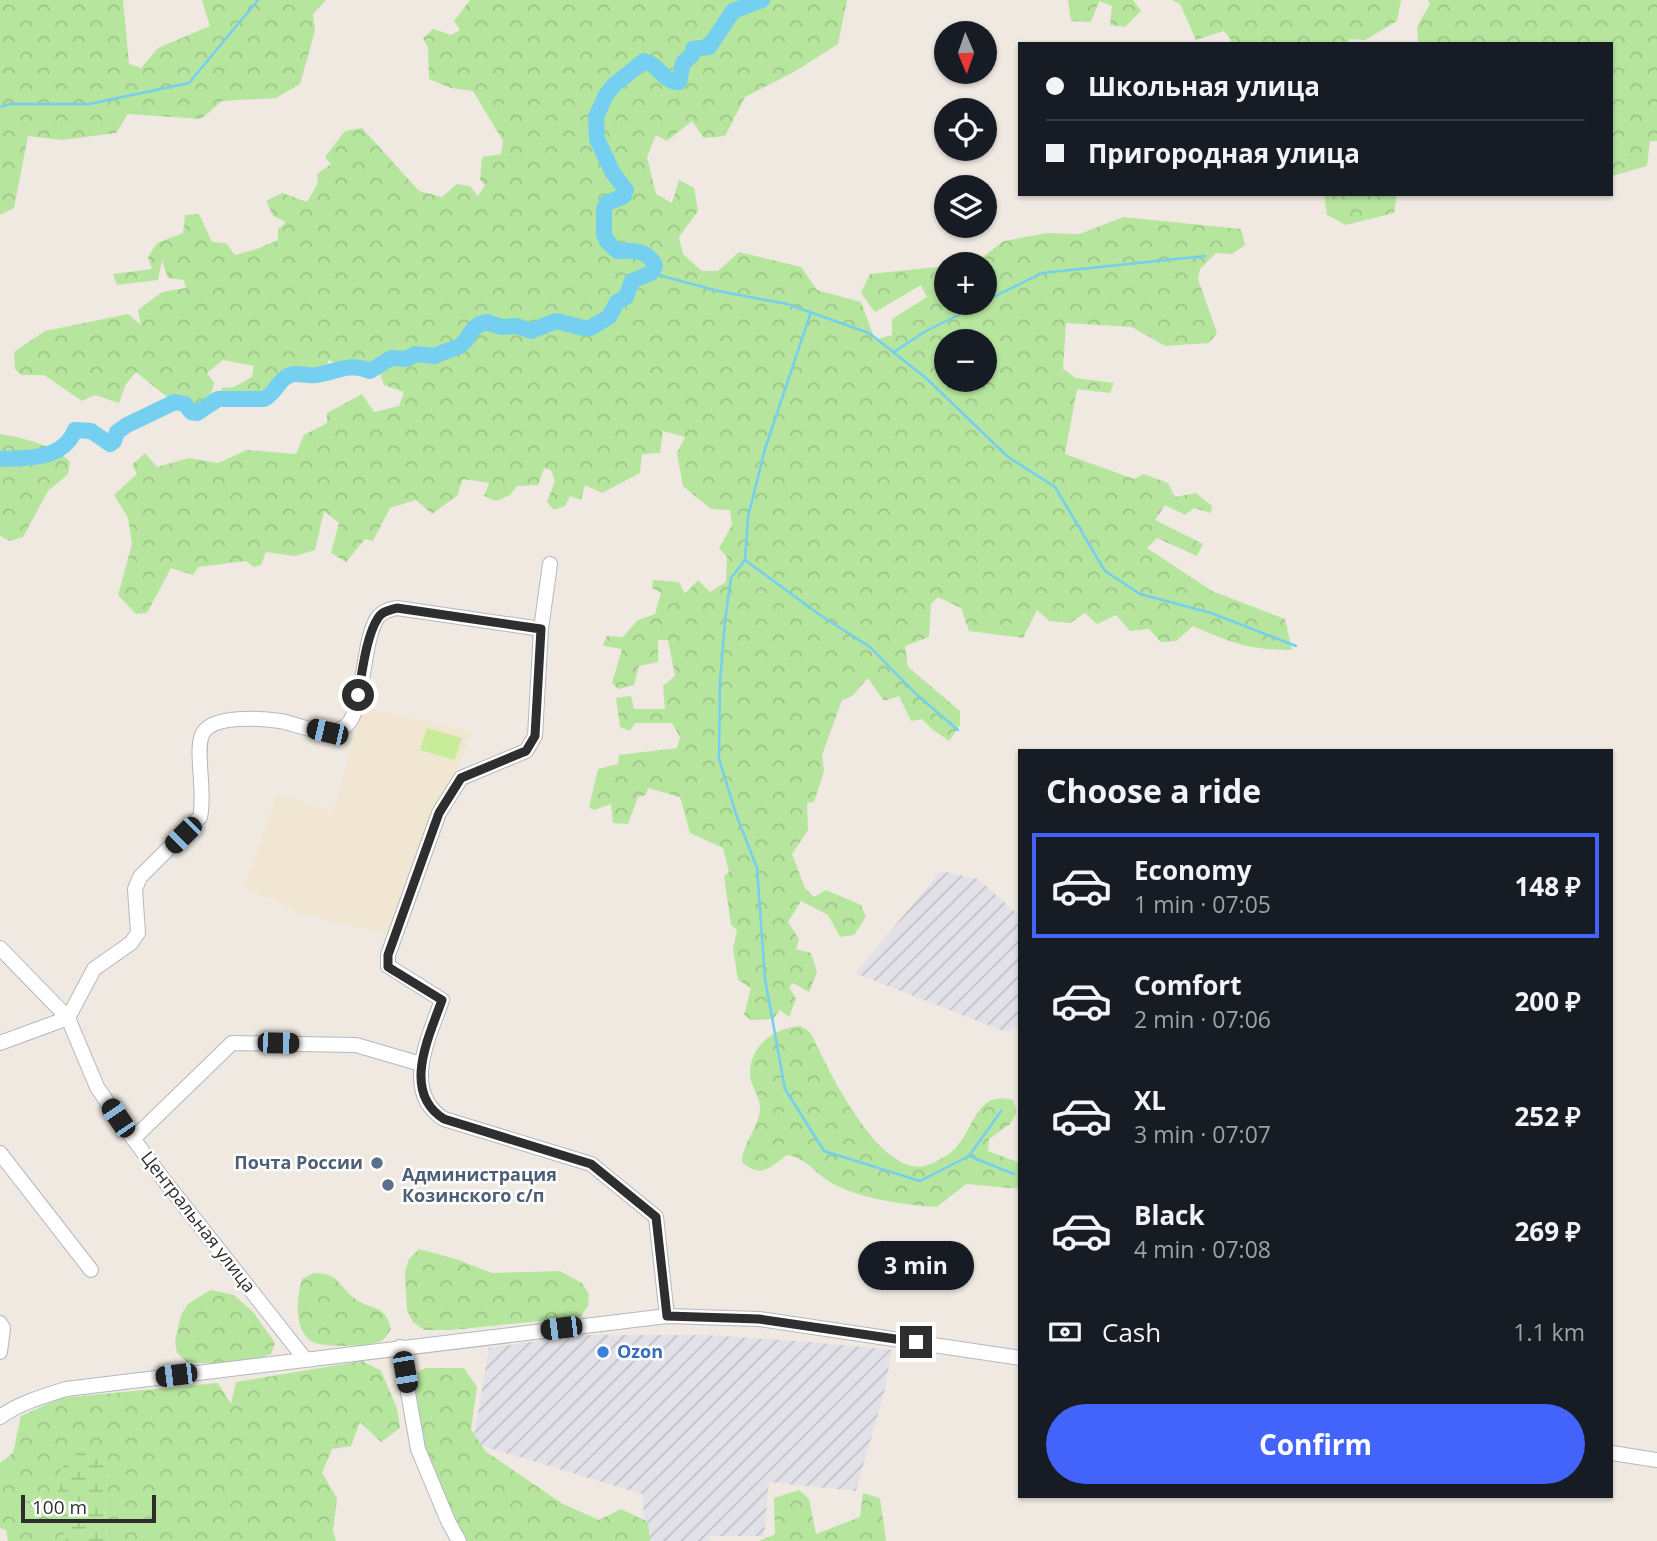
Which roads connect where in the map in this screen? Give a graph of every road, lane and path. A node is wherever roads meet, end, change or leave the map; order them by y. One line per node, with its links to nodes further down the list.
1 (550, 564): 2 (street)
2 (541, 629): 4 (street); 6 (street)
3 (0, 948): 4 (street, Центральная улица)
4 (68, 1018): 5 (street); 7 (street, Центральная улица)
5 (0, 1044)
6 (421, 1063): 7 (street); 10 (street)
7 (133, 1139): 15 (street, Центральная улица)
8 (0, 1153): 9 (street)
9 (91, 1270)
10 (667, 1316): 12 (street); 14 (street)
11 (0, 1323): 13 (street)
12 (400, 1346): 15 (street); 19 (street)
13 (0, 1352)
14 (1018, 1357)
15 (305, 1359): 16 (street)
16 (0, 1417)
17 (1613, 1452): 18 (street)
18 (1657, 1461)
19 (459, 1541)

